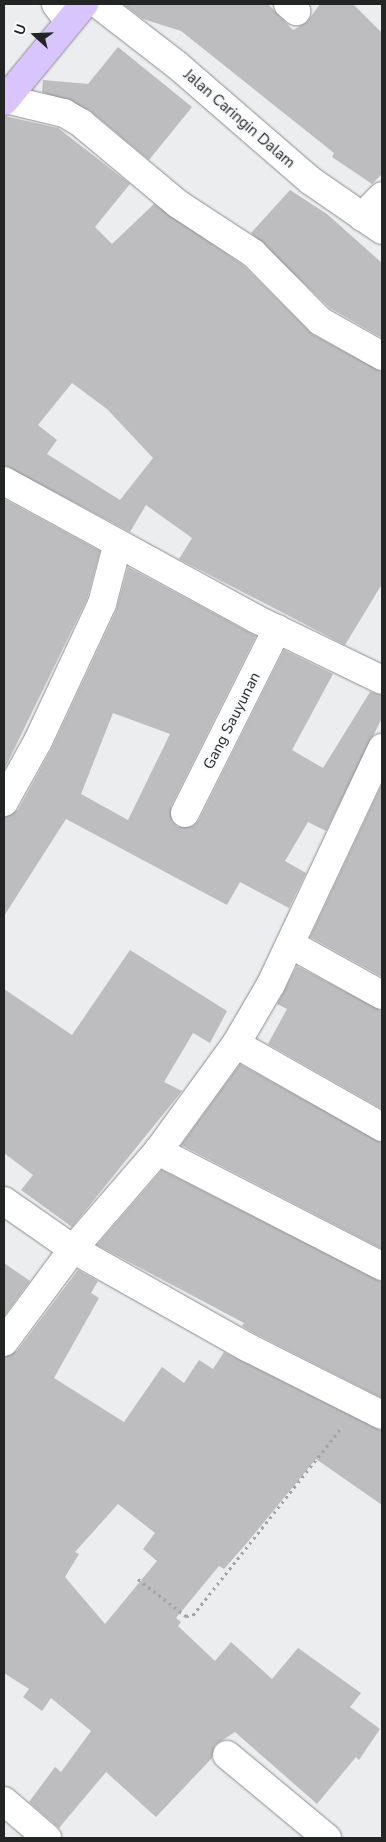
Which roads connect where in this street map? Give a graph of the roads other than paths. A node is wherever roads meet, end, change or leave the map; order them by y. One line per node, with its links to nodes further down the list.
1 (98, 4): 5 (street, Jalan Caringin Dalam)
2 (70, 10): 3 (main road)
3 (4, 100): 6 (street)
4 (382, 196): 5 (street)
5 (372, 224)
6 (382, 356)
7 (4, 481): 8 (street)
8 (117, 546): 9 (street); 12 (street)
9 (277, 629): 10 (street); 13 (street, Gang Sauyunan)
10 (382, 680)
11 (382, 748): 14 (street)
12 (4, 802)
13 (186, 813)
14 (290, 944): 15 (street); 16 (street)
15 (382, 995)
16 (236, 1044): 17 (street); 18 (street)
17 (382, 1127)
18 (158, 1151): 20 (street); 21 (street)
19 (4, 1201): 20 (street)
20 (73, 1249): 22 (street); 23 (street)
21 (382, 1266)
22 (4, 1342)
23 (382, 1415)
24 (227, 1755): 27 (street)
25 (4, 1801): 26 (street)
26 (47, 1838)
27 (327, 1838)

